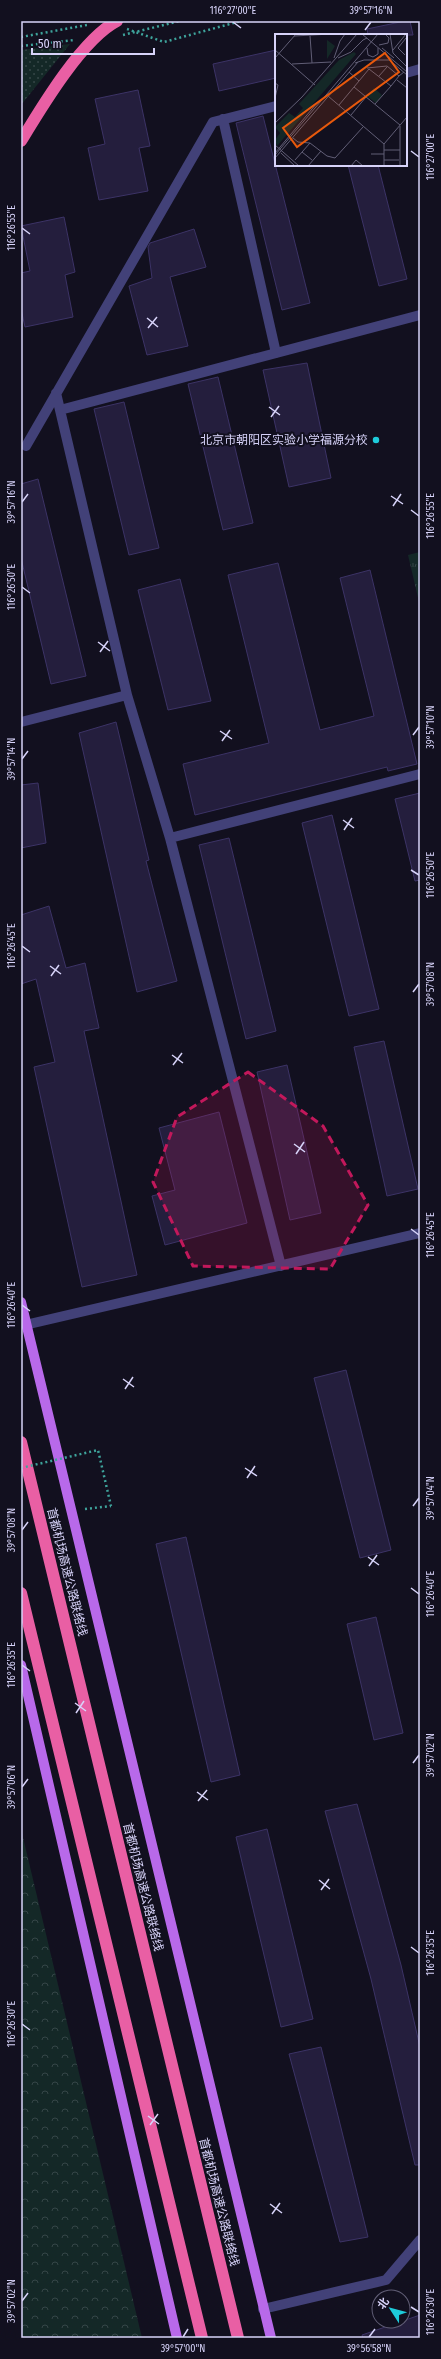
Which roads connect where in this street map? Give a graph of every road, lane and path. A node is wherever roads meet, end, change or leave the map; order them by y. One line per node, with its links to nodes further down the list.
1 (241, 21): 2 (path)
2 (115, 22): 9 (highway)
3 (90, 25): 4 (path)
4 (21, 37)
5 (420, 69): 6 (street)
6 (407, 73)
7 (275, 106): 8 (street)
8 (223, 119): 11 (street); 12 (street)
9 (21, 141)
10 (420, 315): 11 (street)
11 (276, 353): 13 (street)
12 (56, 393): 13 (street); 14 (street)
13 (60, 410): 15 (street)
14 (26, 446)
15 (127, 695): 16 (street); 18 (street)
16 (21, 722)
17 (420, 774): 18 (street)
18 (170, 838): 20 (street)
19 (420, 1233): 20 (street)
20 (281, 1266): 22 (street)
21 (21, 1302): 22 (main road)
22 (26, 1325): 25 (main road)
23 (21, 1442): 32 (highway, 首都机场高速公路联络线)
24 (21, 1468): 25 (path, bridge)
25 (72, 1511): 29 (main road)
26 (21, 1594): 31 (highway)
27 (21, 1665): 30 (main road)
28 (420, 2240): 29 (street)
29 (263, 2309): 33 (main road)
30 (177, 2338)
31 (202, 2338)
32 (238, 2338)
33 (271, 2338)

